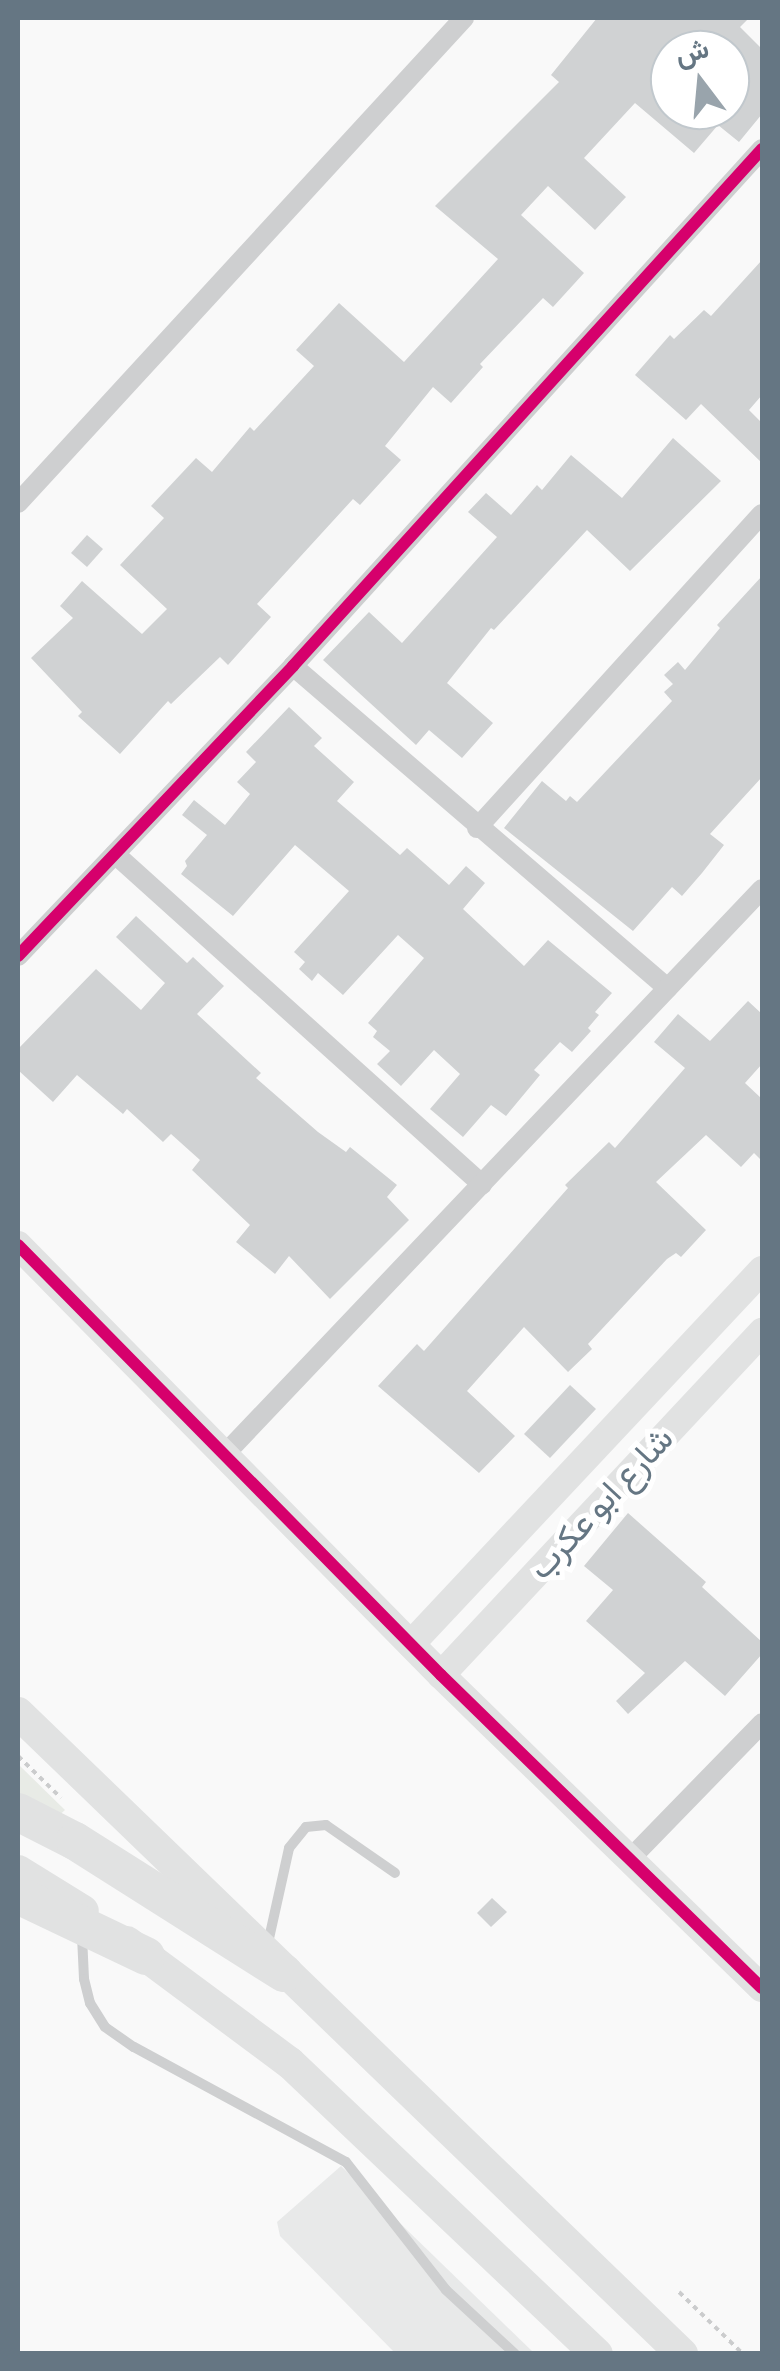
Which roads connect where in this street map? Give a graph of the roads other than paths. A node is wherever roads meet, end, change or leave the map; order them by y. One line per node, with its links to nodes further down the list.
1 (464, 18): 3 (street)
2 (762, 148): 5 (street)
3 (18, 503)
4 (762, 514): 6 (street)
5 (293, 666): 6 (street); 7 (street)
6 (476, 828): 10 (street)
7 (115, 854): 9 (street); 11 (street)
8 (762, 889): 10 (street)
9 (18, 956)
10 (668, 988): 11 (street)
11 (482, 1184): 15 (street)
12 (18, 1245): 15 (street)
13 (762, 1270): 16 (street)
14 (762, 1332): 17 (street, شارع ابو عكرب)
15 (225, 1454): 16 (street)
16 (410, 1644): 17 (street)
17 (441, 1676): 21 (street)
18 (18, 1713): 27 (main road)
19 (762, 1723): 21 (street)
20 (18, 1812): 27 (highway)
21 (628, 1861): 28 (street)
22 (18, 1871): 26 (main road)
23 (394, 1873): 27 (lane)
24 (18, 1895): 25 (highway)
25 (82, 1925): 26 (highway); 29 (lane)
26 (146, 1956): 30 (main road)
27 (274, 1964): 31 (main road)
28 (762, 1988)
29 (515, 2354)
30 (597, 2354)
31 (682, 2354)

